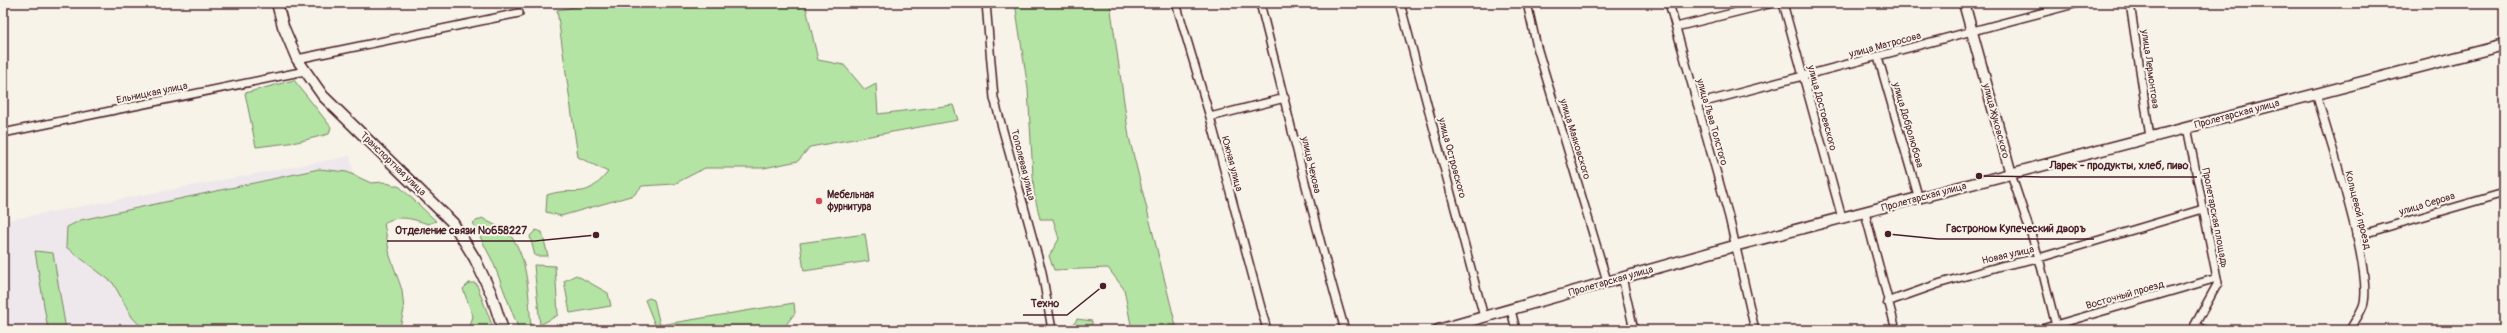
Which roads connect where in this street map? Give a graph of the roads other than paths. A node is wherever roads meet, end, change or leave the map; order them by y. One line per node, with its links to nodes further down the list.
1 (277, 3): 18 (street, Транспортная улица)
2 (986, 3): 46 (street, Тополевая улица)
3 (1176, 3): 24 (street, Южная улица)
4 (1260, 3): 22 (street, улица Чехова)
5 (1400, 3): 42 (street, улица Островского)
6 (1527, 3): 39 (street, улица Маяковского)
7 (1669, 3): 14 (street, улица Льва Толстого)
8 (1773, 3): 14 (street)
9 (1783, 3): 20 (street, улица Достоевского)
10 (1964, 3): 15 (street, улица Жуковского)
11 (2078, 3): 15 (street, улица Матросова)
12 (2130, 3): 27 (street, улица Лермонтова)
13 (520, 13): 18 (street)
14 (1676, 27): 23 (street, улица Льва Толстого)
15 (1972, 33): 17 (street, улица Матросова); 28 (street, улица Жуковского)
16 (2504, 45): 21 (street, Пролетарская улица)
17 (1878, 57): 20 (street, улица Матросова); 30 (street, улица Добролюбова)
18 (297, 59): 19 (street, Транспортная улица)
19 (305, 71): 26 (street, Ельницкая улица); 45 (street, Транспортная улица)
20 (1803, 77): 23 (street, улица Матросова); 33 (street, улица Достоевского)
21 (2316, 93): 25 (street, Пролетарская улица); 34 (street, Кольцевой проезд)
22 (1285, 98): 24 (street); 48 (street, улица Чехова)
23 (1697, 104): 35 (street, улица Льва Толстого)
24 (1210, 117): 47 (street, Южная улица)
25 (2187, 127): 27 (street, Пролетарская улица); 31 (street, Пролетарская площадь)
26 (3, 133)
27 (2150, 137): 28 (street, Пролетарская улица)
28 (2010, 174): 30 (street, Пролетарская улица); 36 (street, улица Жуковского)
29 (2504, 192): 34 (street, улица Серова)
30 (1918, 199): 32 (street, Пролетарская улица)
31 (2203, 209): 36 (street, Новая улица); 38 (street, Пролетарская площадь)
32 (1865, 213): 33 (street, Пролетарская улица); 40 (street)
33 (1842, 218): 35 (street, Пролетарская улица)
34 (2356, 236): 56 (street, Кольцевой проезд)
35 (1734, 246): 37 (street, Пролетарская улица); 52 (street, улица Льва Толстого)
36 (2040, 258): 40 (street, Новая улица); 43 (street, улица Жуковского)
37 (1622, 277): 39 (street, Пролетарская улица); 51 (street)
38 (2217, 278): 43 (street, Восточный проезд); 44 (street, Пролетарская площадь)
39 (1607, 281): 41 (street, Пролетарская улица)
40 (1887, 302): 53 (street)
41 (1511, 310): 42 (street, Пролетарская улица); 50 (street)
42 (1484, 317): 49 (street, Пролетарская улица)
43 (2057, 327): 54 (street, Восточный проезд)
44 (2193, 328): 55 (street)
45 (503, 330)
46 (1052, 330)
47 (1267, 330)
48 (1345, 330)
49 (1438, 330)
50 (1516, 330)
51 (1634, 330)
52 (1755, 330)
53 (1896, 330)
54 (2038, 330)
55 (2204, 330)
56 (2350, 330)

